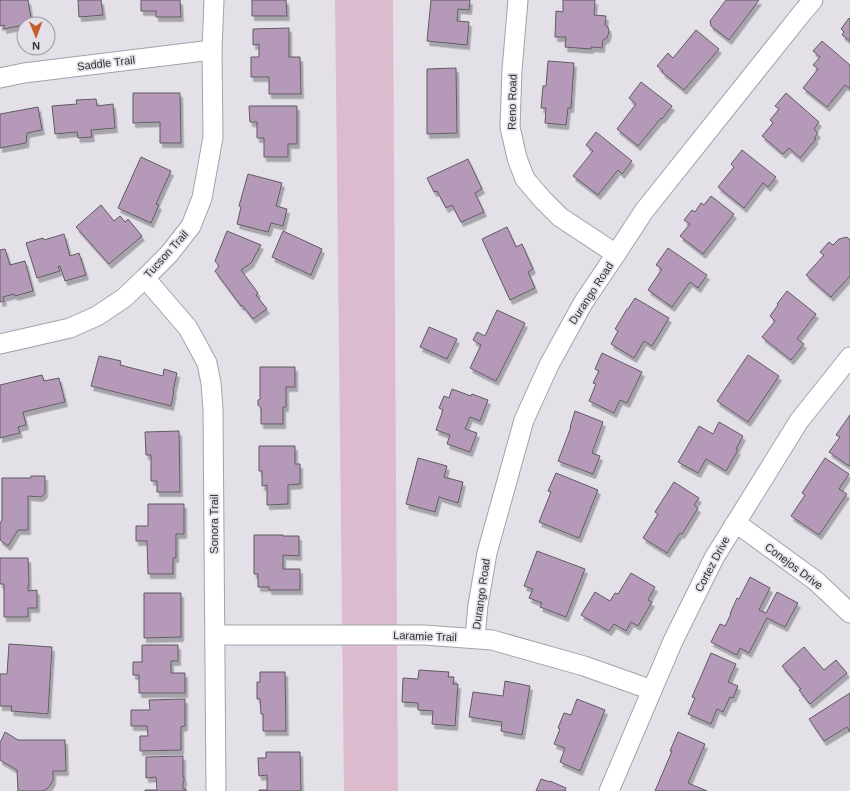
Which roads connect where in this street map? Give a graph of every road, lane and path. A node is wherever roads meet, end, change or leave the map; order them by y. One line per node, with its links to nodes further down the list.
1 (214, 0): 4 (street, Tucson Trail)
2 (518, 0): 6 (street, Reno Road)
3 (813, 0): 6 (street, Durango Road)
4 (212, 50): 5 (street, Saddle Trail); 7 (street, Tucson Trail)
5 (0, 78)
6 (616, 254): 13 (street, Durango Road)
7 (145, 278): 8 (street, Tucson Trail); 12 (street, Sonora Trail)
8 (0, 344)
9 (850, 357): 10 (street, Cortez Drive)
10 (734, 526): 11 (street, Conejos Drive); 14 (street, Cortez Drive)
11 (850, 613)
12 (215, 635): 13 (street, Laramie Trail); 15 (street, Sonora Trail)
13 (475, 638): 14 (street, Laramie Trail)
14 (652, 690): 16 (street, Cortez Drive)
15 (216, 791)
16 (609, 791)

